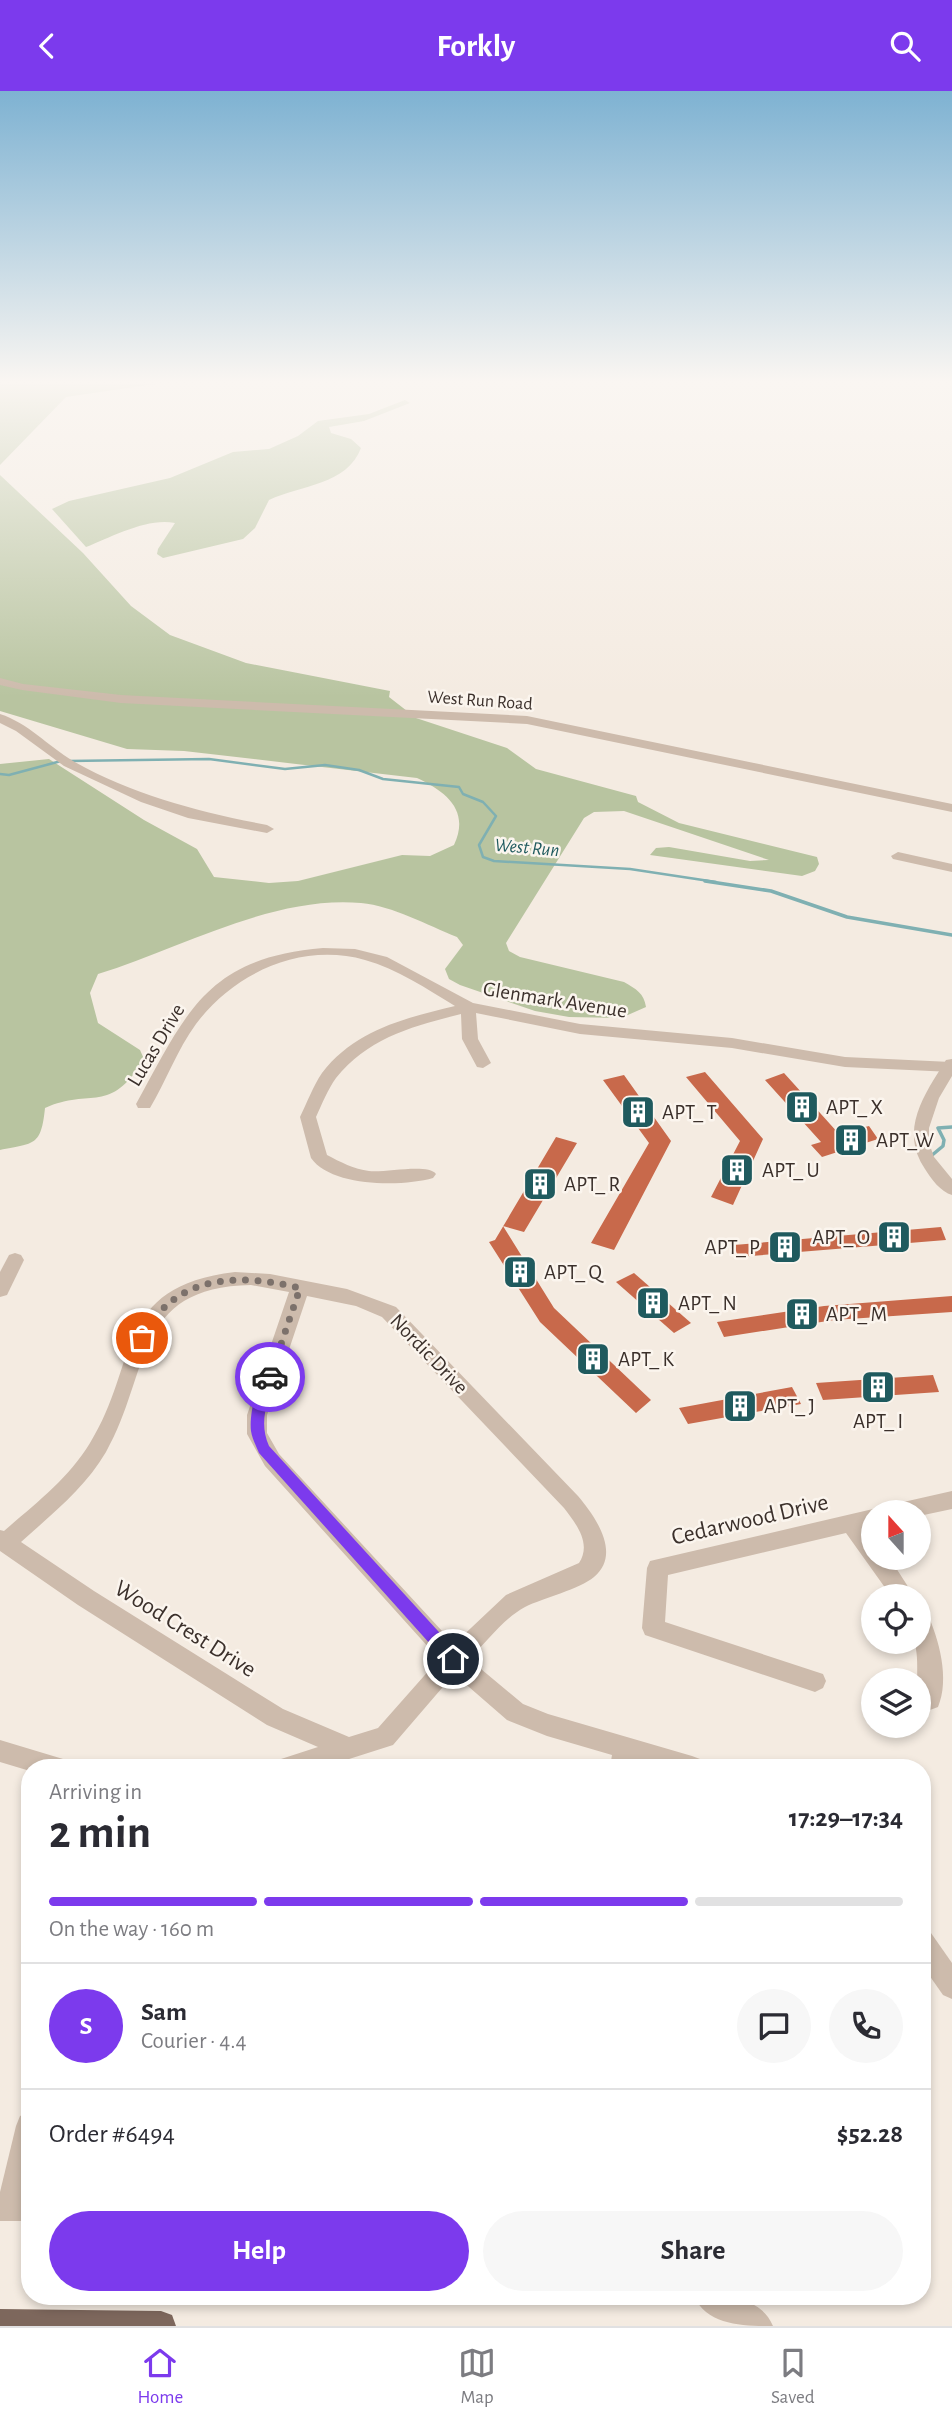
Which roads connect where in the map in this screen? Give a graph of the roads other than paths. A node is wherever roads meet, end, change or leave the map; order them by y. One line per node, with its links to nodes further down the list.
1 (0, 681): 3 (street, West Run Road)
2 (0, 717): 4 (street)
3 (952, 808)
4 (267, 829)
5 (898, 856): 6 (street)
6 (952, 868)
7 (468, 1007): 8 (street); 9 (street, Glenmark Avenue); 10 (street, Lucas Drive); 11 (street, Glenmark Avenue)
8 (483, 1063)
9 (951, 1065): 12 (street)
10 (145, 1104)
11 (427, 1174)
12 (952, 1189)
13 (15, 1260): 15 (street)
14 (300, 1288): 21 (street, Nordic Drive); 22 (street); 22 (street, Nordic Drive)
15 (0, 1290)
16 (952, 1500): 17 (street)
17 (931, 1505)
18 (861, 1521): 19 (street, Cedarwood Drive)
19 (852, 1524): 20 (street); 23 (street, Cedarwood Drive)
20 (861, 1537)
21 (3, 1541): 24 (street, Wood Crest Drive)
22 (453, 1659): 24 (street, Nordic Drive); 26 (street)
23 (816, 1681)
24 (351, 1749): 28 (street, Nordic Drive)
25 (0, 1751): 27 (street)
26 (623, 1758)
27 (28, 1759)
28 (317, 1759)
29 (931, 1956): 30 (street)
30 (952, 1986)
31 (21, 2172): 32 (street)
32 (14, 2207)
33 (724, 2305): 36 (street)
34 (0, 2324): 35 (main road)
35 (161, 2326)
36 (758, 2326)

